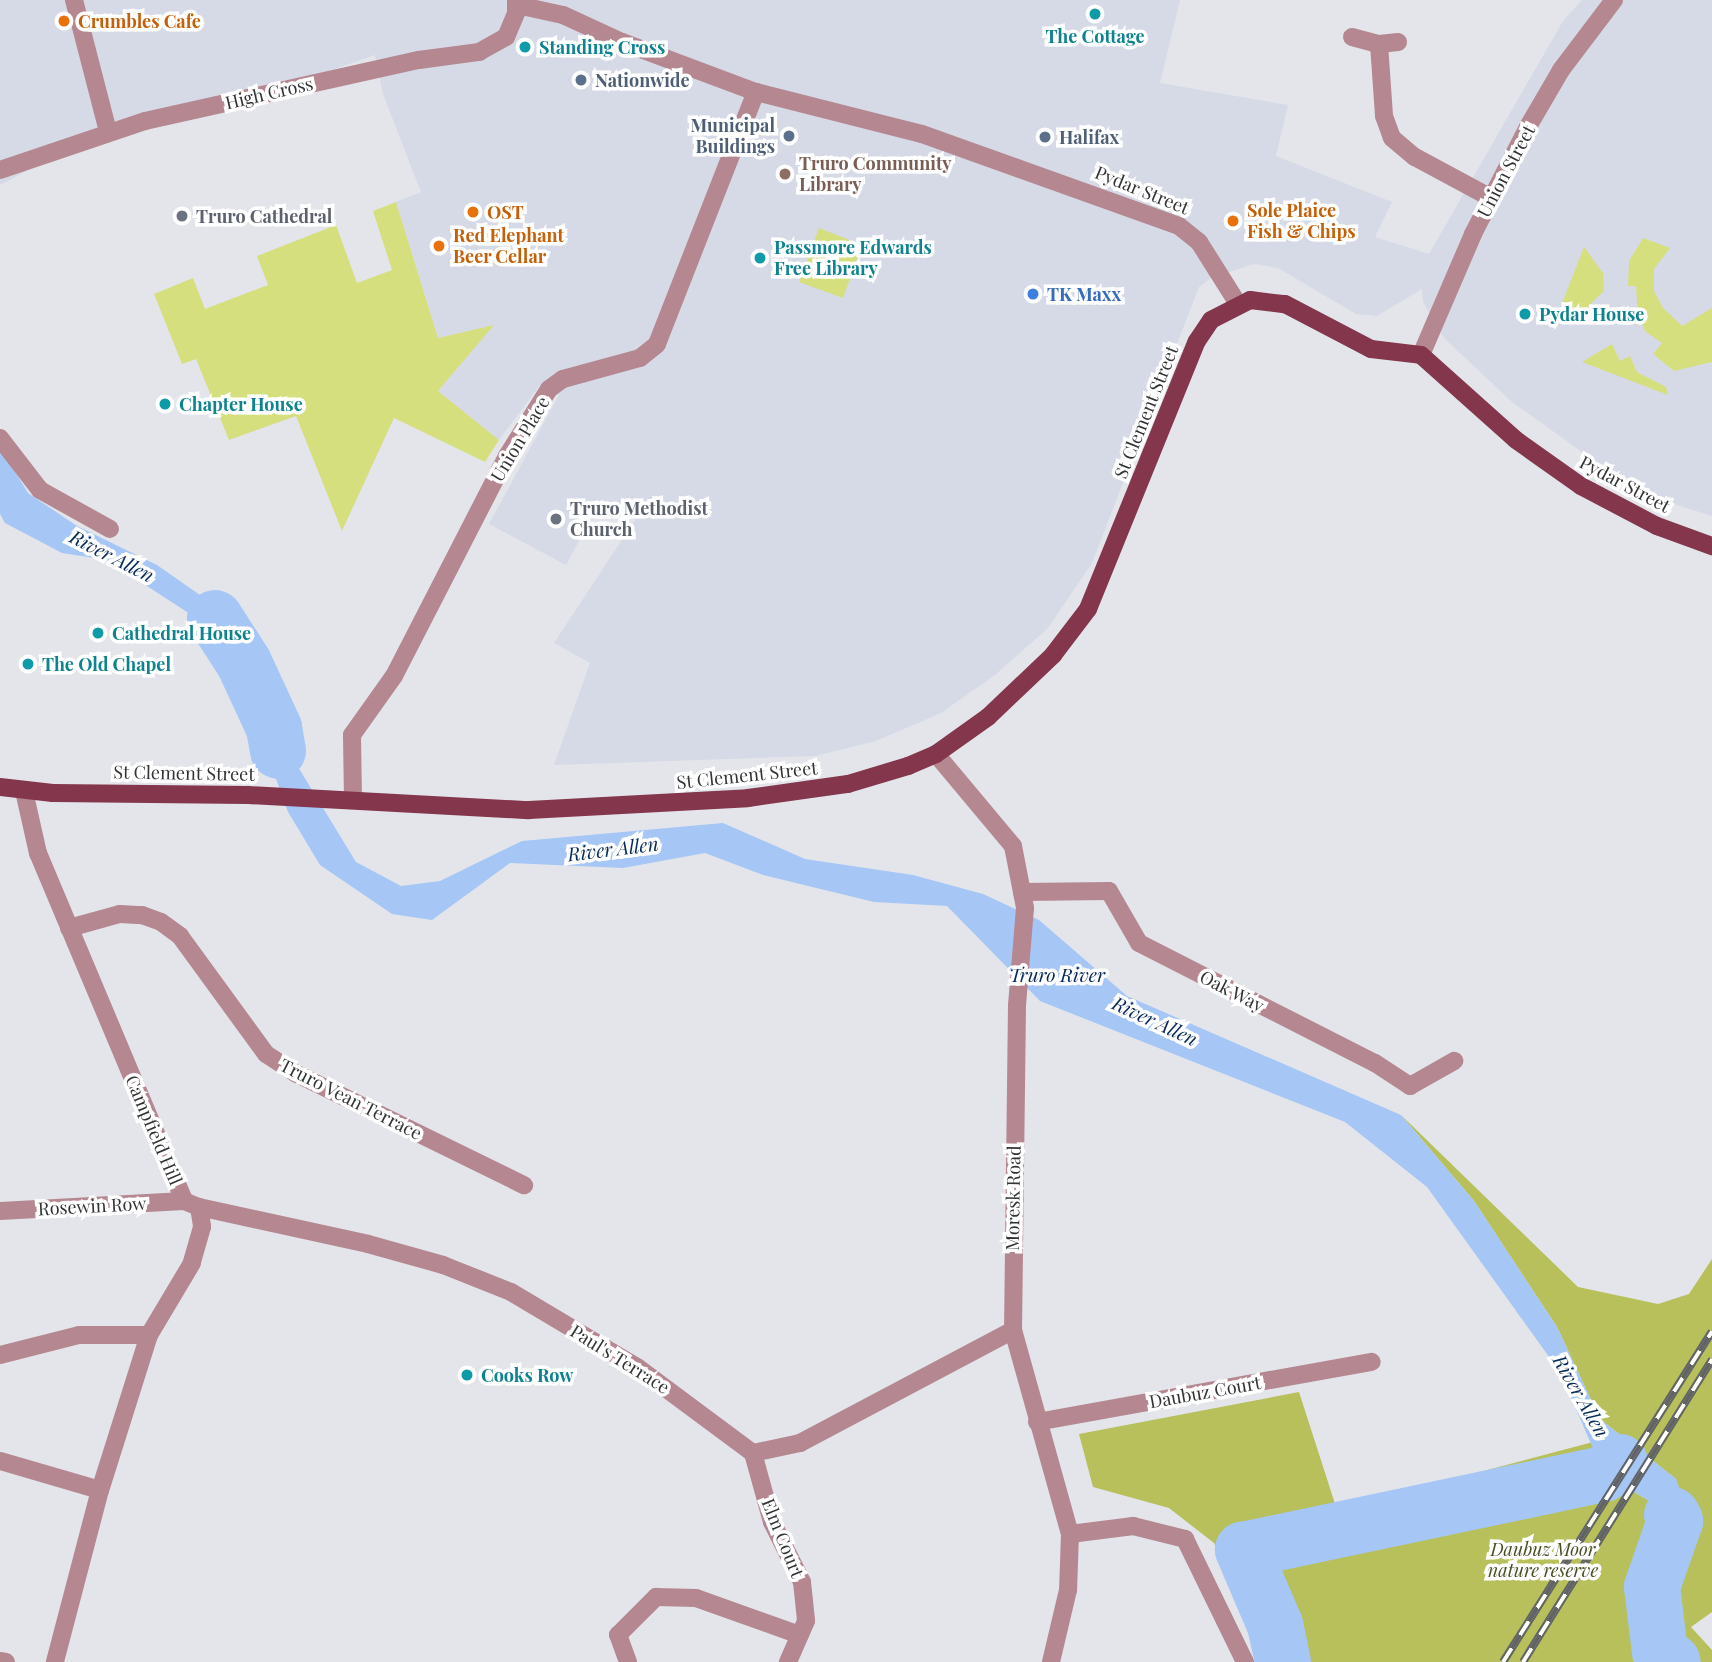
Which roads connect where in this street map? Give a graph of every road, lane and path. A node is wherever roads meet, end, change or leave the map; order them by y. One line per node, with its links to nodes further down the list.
1 (74, 0): 8 (street)
2 (1615, 0): 10 (street, Union Street)
3 (516, 2): 7 (street, Pydar Street); 8 (street, High Cross)
4 (1352, 37): 6 (street)
5 (1398, 42): 6 (street)
6 (1379, 44): 10 (street)
7 (756, 92): 11 (street, Pydar Street); 19 (street, Union Place)
8 (108, 131): 9 (street, High Cross)
9 (0, 170)
10 (1491, 198): 12 (street, Union Street)
11 (1238, 304): 12 (main road); 16 (main road, St Clement Street)
12 (1421, 355): 15 (main road, Pydar Street)
13 (0, 438): 14 (street)
14 (110, 529)
15 (1712, 545)
16 (936, 754): 19 (main road, St Clement Street); 20 (street, Moresk Road)
17 (0, 787): 18 (main road, St Clement Street)
18 (24, 791): 19 (main road, St Clement Street); 21 (street, Campfield Hill)
19 (353, 800)
20 (1023, 900): 22 (street, Oak Way); 26 (street, Moresk Road)
21 (69, 928): 23 (street, Truro Vean Terrace); 24 (street, Campfield Hill)
22 (1454, 1061)
23 (524, 1185)
24 (192, 1204): 25 (street, Rosewin Row); 27 (street, Campfield Hill); 31 (street, Paul's Terrace)
25 (0, 1211)
26 (1013, 1329): 30 (street, Moresk Road); 31 (street)
27 (149, 1335): 28 (street); 33 (street, Campfield Hill)
28 (0, 1355)
29 (1372, 1362): 30 (street, Daubuz Court)
30 (1037, 1422): 34 (street, Moresk Road)
31 (753, 1453): 35 (street, Elm Court)
32 (0, 1461): 33 (street)
33 (100, 1490): 38 (street, Campfield Hill)
34 (1070, 1534): 41 (street, Moresk Road); 42 (street)
35 (800, 1635): 39 (street); 40 (street, Elm Court)
36 (0, 1661): 37 (street)
37 (6, 1662)
38 (55, 1662)
39 (628, 1662)
40 (788, 1662)
41 (1051, 1662)
42 (1245, 1662)

